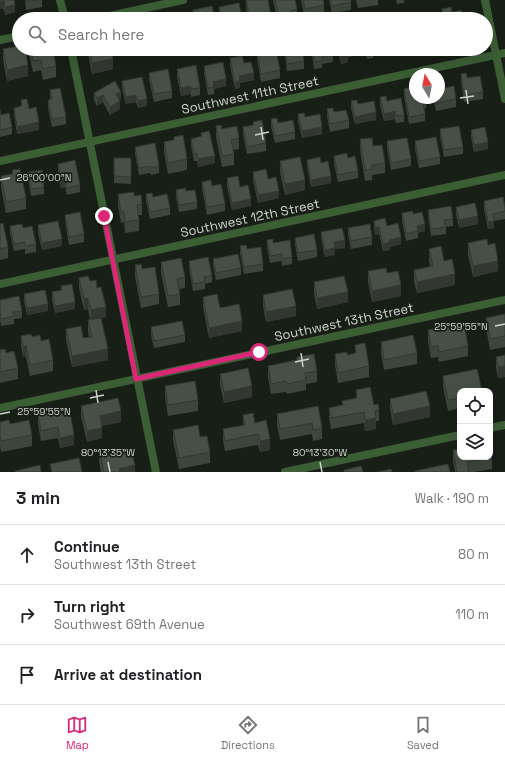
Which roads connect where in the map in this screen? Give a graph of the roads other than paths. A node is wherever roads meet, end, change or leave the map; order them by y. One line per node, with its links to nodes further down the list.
1 (60, 0): 4 (street)
2 (183, 0): 5 (street)
3 (485, 0): 6 (street)
4 (63, 12)
5 (127, 12)
6 (487, 12)
7 (12, 37): 8 (street)
8 (0, 40)
9 (493, 40): 11 (street)
10 (505, 53): 11 (street, Southwest 11th Street)
11 (496, 55): 14 (street, Southwest 11th Street); 15 (street)
12 (71, 56): 16 (street)
13 (491, 56): 16 (street, Southwest 11th Street)
14 (493, 56)
15 (505, 99)
16 (89, 142): 17 (street, Southwest 11th Street); 19 (street)
17 (0, 161)
18 (505, 175): 19 (street, Southwest 12th Street)
19 (112, 260): 20 (street, Southwest 12th Street); 22 (street)
20 (0, 284)
21 (505, 300): 22 (street, Southwest 13th Street)
22 (136, 379): 23 (street, Southwest 13th Street); 27 (street)
23 (0, 408)
24 (505, 425): 25 (street)
25 (493, 427)
26 (457, 436): 28 (street)
27 (156, 472)
28 (285, 472)

